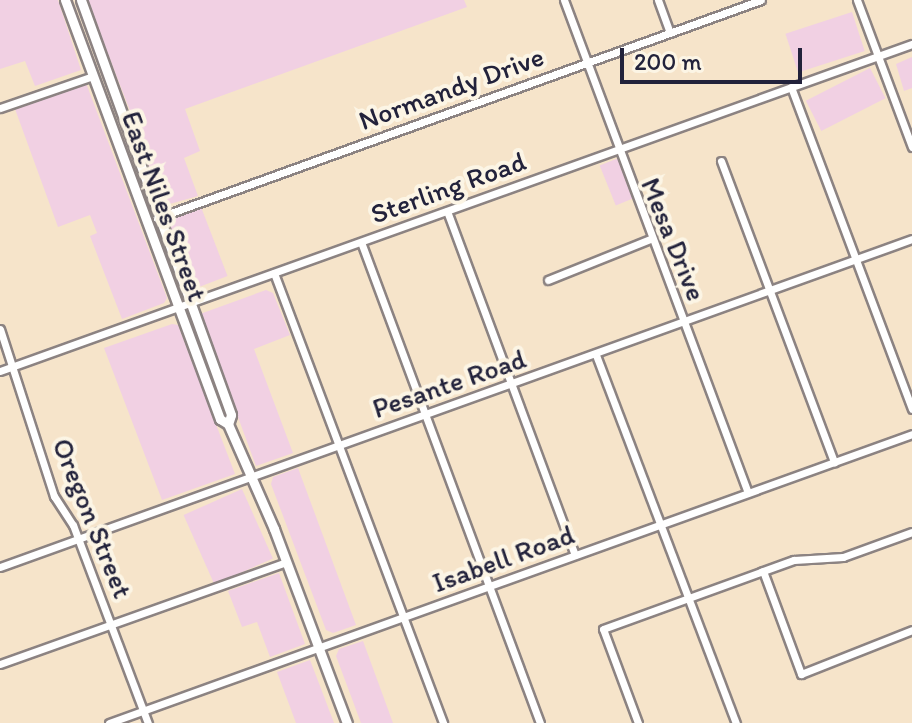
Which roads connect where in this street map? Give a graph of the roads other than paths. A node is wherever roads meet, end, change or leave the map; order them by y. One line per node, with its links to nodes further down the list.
1 (65, 0): 11 (main road, East Niles Street)
2 (81, 0): 14 (main road, East Niles Street)
3 (564, 0): 10 (street, Mesa Drive)
4 (658, 0): 7 (street)
5 (761, 0): 7 (street, Normandy Drive)
6 (857, 0): 9 (street)
7 (670, 33): 10 (street, Normandy Drive)
8 (912, 44): 9 (street, Sterling Road)
9 (878, 56): 12 (street, Sterling Road); 15 (street)
10 (586, 63): 16 (street, Mesa Drive); 20 (street, Normandy Drive)
11 (93, 76): 13 (street); 14 (main road); 18 (main road, East Niles Street)
12 (791, 87): 16 (street, Sterling Road); 24 (street)
13 (0, 108)
14 (125, 131): 20 (main road, East Niles Street)
15 (912, 147)
16 (616, 151): 19 (street, Sterling Road); 21 (street, Mesa Drive)
17 (721, 161): 27 (street)
18 (128, 169): 20 (main road); 28 (main road, East Niles Street)
19 (447, 211): 23 (street, Sterling Road); 34 (street)
20 (157, 218): 28 (main road, East Niles Street)
21 (650, 239): 26 (street); 29 (street, Mesa Drive)
22 (912, 239): 24 (street, Pesante Road)
23 (361, 242): 25 (street, Sterling Road); 36 (street)
24 (856, 259): 27 (street, Pesante Road); 35 (street)
25 (274, 273): 28 (street, Sterling Road); 38 (street)
26 (548, 280)
27 (769, 290): 29 (street, Pesante Road); 39 (street)
28 (184, 306): 32 (street, Sterling Road); 40 (main road, East Niles Street)
29 (683, 323): 31 (street, Pesante Road); 41 (street, Mesa Drive)
30 (0, 329): 32 (street, Oregon Street)
31 (596, 355): 34 (street, Pesante Road); 42 (street)
32 (14, 366): 33 (street, Sterling Road); 44 (street, Oregon Street)
33 (0, 371)
34 (511, 385): 36 (street, Pesante Road); 45 (street)
35 (912, 409)
36 (424, 414): 38 (street, Pesante Road); 49 (street)
37 (912, 434): 39 (street, Isabell Road)
38 (339, 445): 40 (street, Pesante Road); 51 (street)
39 (834, 462): 41 (street, Isabell Road)
40 (249, 477): 44 (street, Pesante Road); 46 (main road, East Niles Street)
41 (748, 493): 42 (street, Isabell Road)
42 (661, 524): 45 (street, Isabell Road); 50 (street)
43 (912, 532): 48 (street)
44 (79, 538): 47 (street, Pesante Road); 52 (street, Oregon Street)
45 (575, 555): 49 (street, Isabell Road)
46 (286, 562): 52 (street); 54 (main road, East Niles Street)
47 (0, 567)
48 (763, 571): 50 (street); 53 (street)
49 (489, 586): 51 (street, Isabell Road); 61 (street)
50 (689, 598): 62 (street); 63 (street)
51 (404, 617): 54 (street, Isabell Road); 60 (street)
52 (111, 625): 55 (street); 56 (street, Oregon Street)
53 (912, 630)
54 (319, 648): 56 (street, Isabell Road); 59 (main road, East Niles Street)
55 (0, 664)
56 (144, 711): 57 (street, Isabell Road); 58 (street, Oregon Street)
57 (109, 723)
58 (148, 723)
59 (347, 723)
60 (443, 723)
61 (540, 723)
62 (638, 723)
63 (736, 723)

